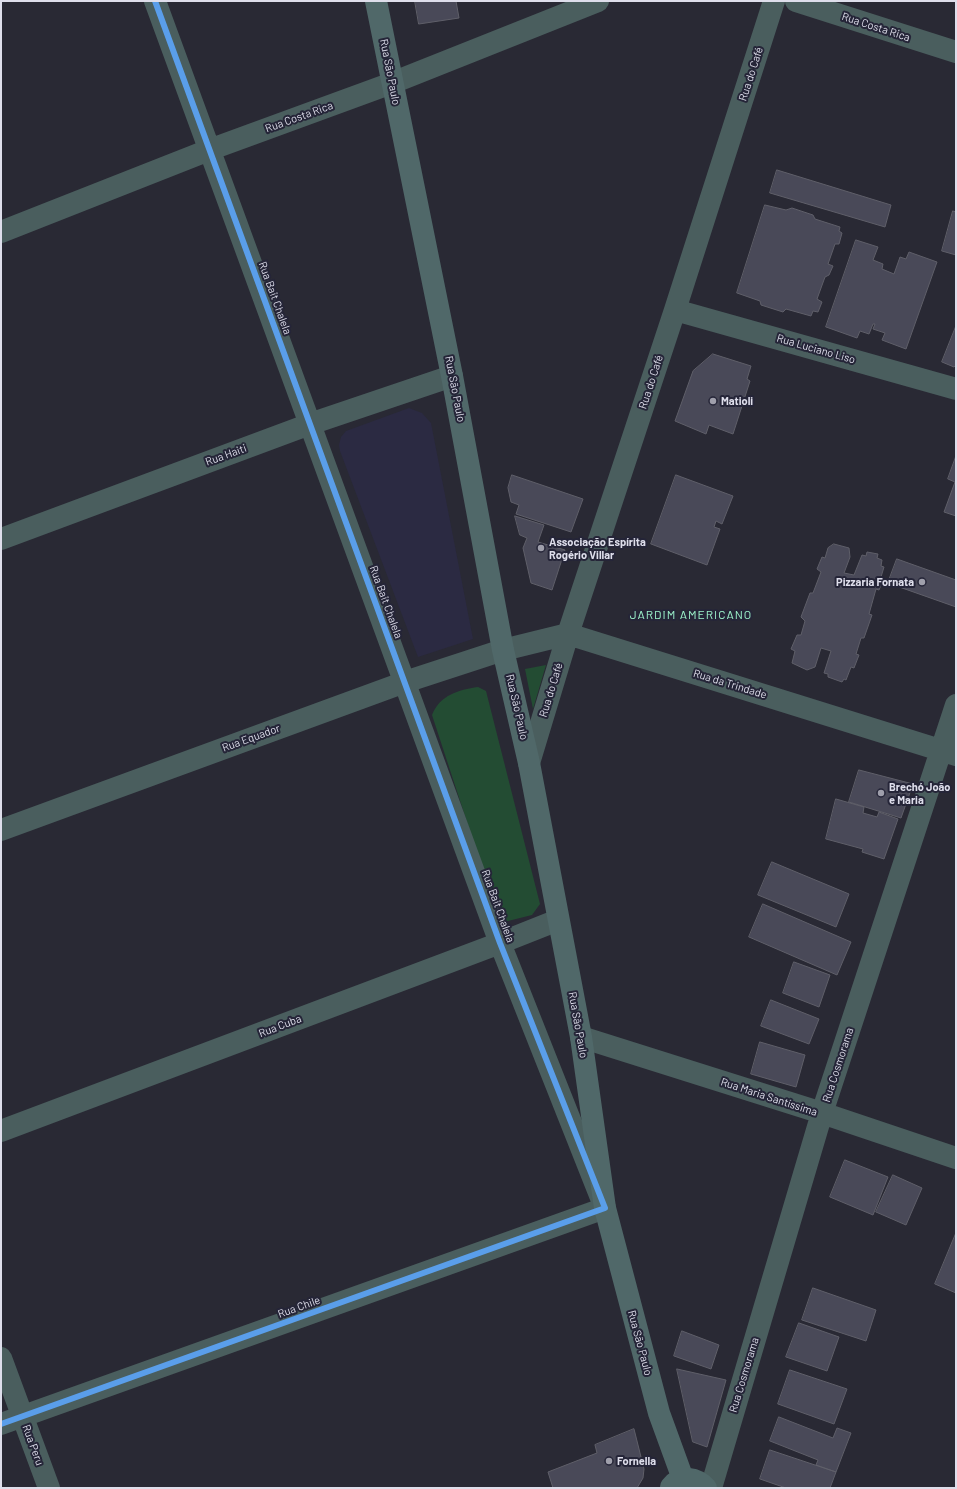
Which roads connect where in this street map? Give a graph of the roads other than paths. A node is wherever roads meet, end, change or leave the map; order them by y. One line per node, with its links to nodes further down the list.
1 (155, 1): 8 (street, Rua Bait Chalela)
2 (376, 1): 7 (main road, Rua São Paulo)
3 (598, 1): 7 (street, Rua Costa Rica)
4 (774, 1): 10 (street, Rua do Café)
5 (796, 1): 6 (street, Rua Costa Rica)
6 (956, 52)
7 (392, 83): 8 (street, Rua Costa Rica); 11 (main road, Rua São Paulo)
8 (210, 150): 9 (street, Rua Costa Rica); 13 (street, Rua Bait Chalela)
9 (1, 232)
10 (675, 310): 12 (street, Rua Luciano Liso); 15 (street, Rua do Café)
11 (452, 376): 13 (street, Rua Haiti); 16 (main road, Rua São Paulo)
12 (956, 389)
13 (310, 424): 14 (street, Rua Haiti); 17 (street, Rua Bait Chalela)
14 (1, 539)
15 (568, 634): 16 (street); 19 (street, Rua da Trindade); 20 (street, Rua do Café)
16 (503, 650): 17 (street, Rua Equador); 20 (main road, Rua São Paulo)
17 (405, 682): 21 (street, Rua Equador); 23 (street, Rua Bait Chalela)
18 (956, 705): 19 (street, Rua Cosmorama)
19 (949, 753): 25 (street, Rua Cosmorama)
20 (529, 763): 22 (main road, Rua São Paulo)
21 (1, 830)
22 (558, 920): 23 (street, Rua Cuba); 24 (main road, Rua São Paulo)
23 (500, 943): 26 (street, Rua Cuba); 28 (street, Rua Bait Chalela)
24 (581, 1037): 25 (street, Rua Maria Santíssima); 28 (main road, Rua São Paulo)
25 (822, 1113): 27 (street, Rua Maria Santíssima); 32 (street, Rua Cosmorama)
26 (1, 1131)
27 (956, 1158)
28 (605, 1208): 30 (street, Rua Chile); 32 (main road, Rua São Paulo)
29 (1, 1358): 30 (street, Rua Peru)
30 (22, 1416): 31 (street, Rua Chile); 33 (street, Rua Peru)
31 (1, 1424)
32 (690, 1485)
33 (48, 1488)

